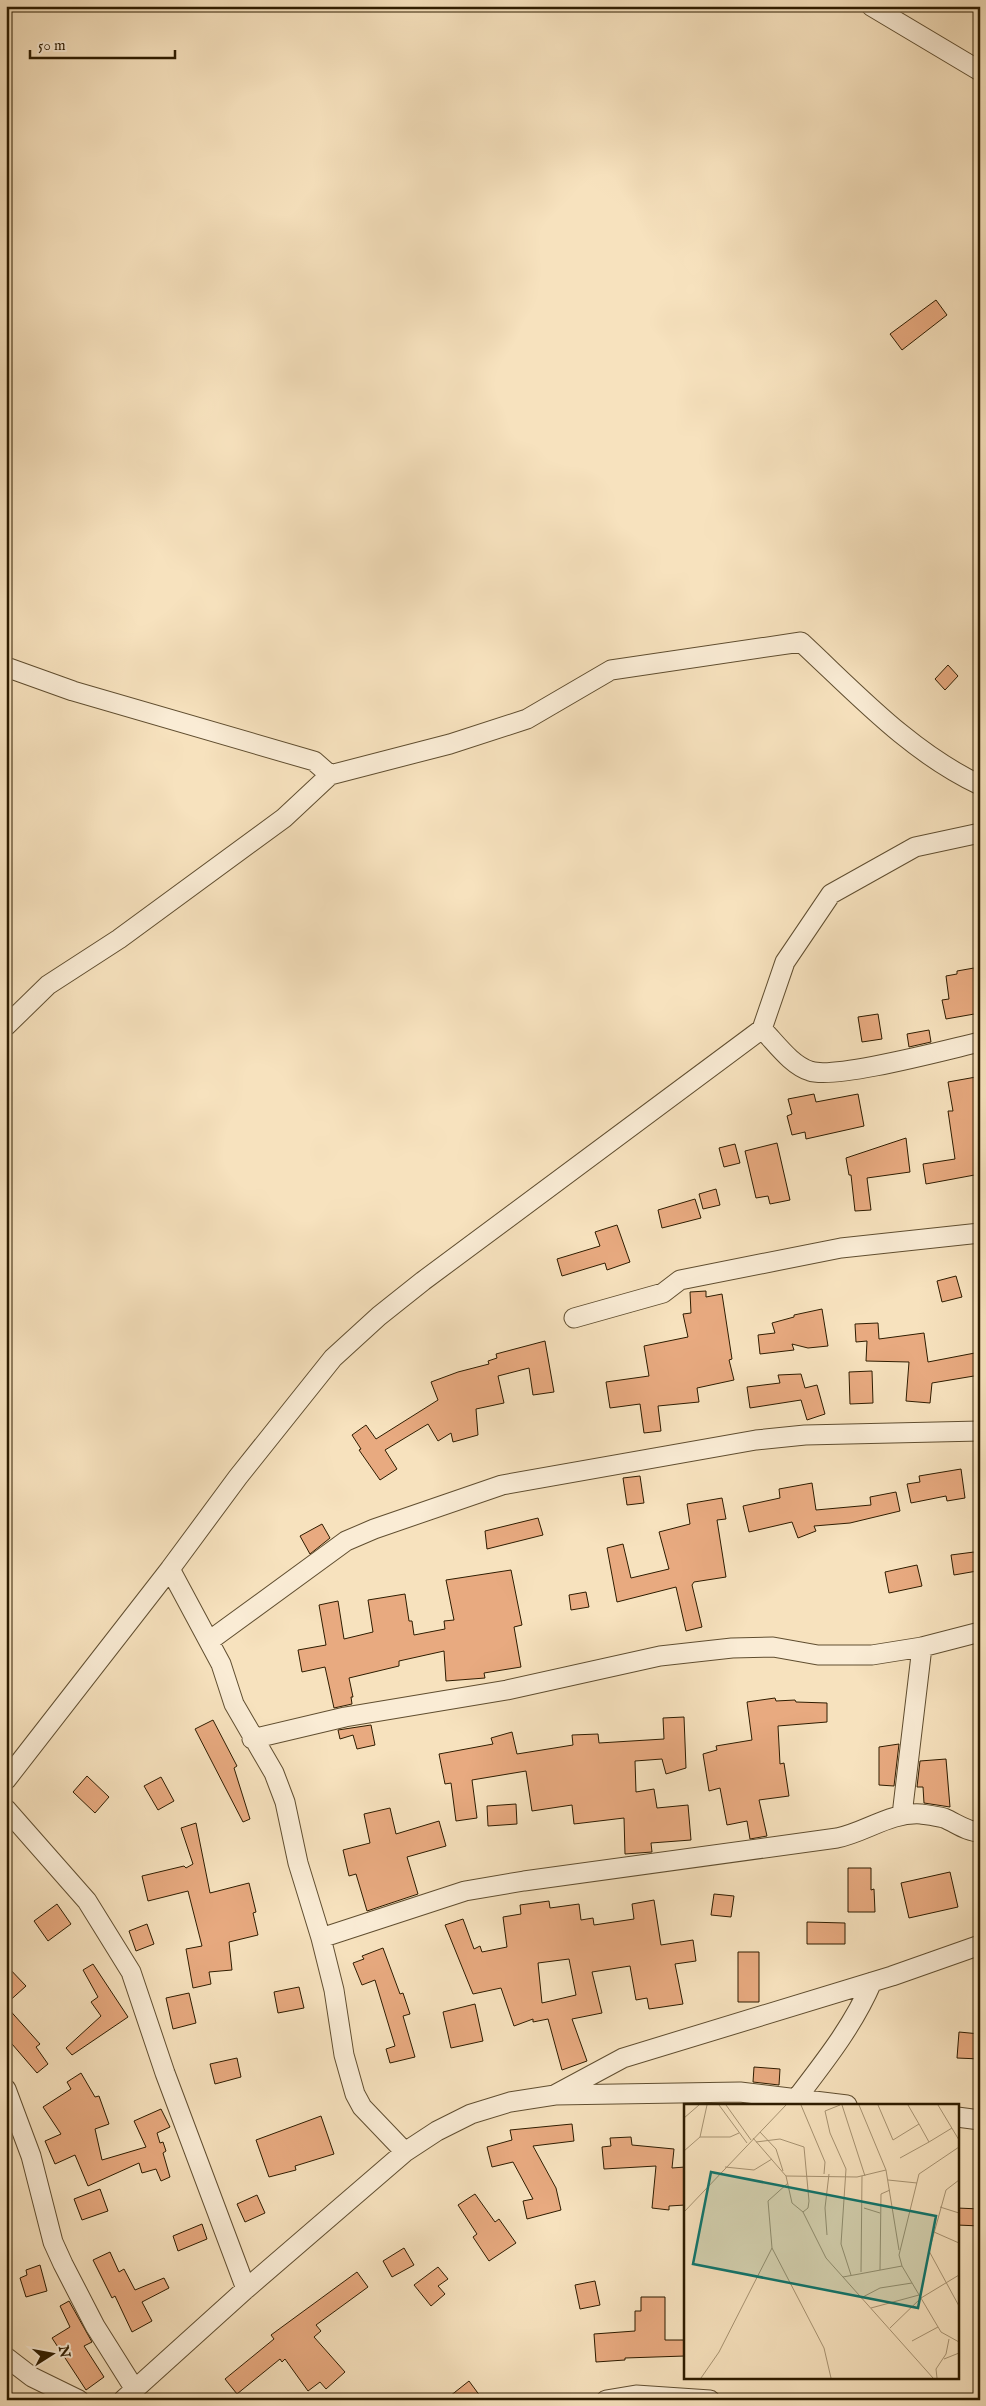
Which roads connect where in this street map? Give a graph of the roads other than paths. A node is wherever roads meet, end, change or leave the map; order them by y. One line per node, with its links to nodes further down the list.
1 (871, 6): 2 (street)
2 (980, 71)
3 (6, 667): 4 (street)
4 (330, 775): 5 (street); 7 (street)
5 (980, 785)
6 (980, 833): 8 (street)
7 (6, 1026)
8 (762, 1029): 9 (street); 13 (street)
9 (980, 1042)
10 (980, 1233): 11 (street)
11 (574, 1318)
12 (980, 1431): 15 (street)
13 (170, 1569): 15 (street); 18 (street)
14 (980, 1632): 16 (street)
15 (209, 1641): 17 (street)
16 (922, 1647): 17 (street); 20 (street)
17 (252, 1739): 22 (street)
18 (6, 1780)
19 (6, 1809): 32 (street)
20 (902, 1815): 21 (street); 22 (street)
21 (980, 1832)
22 (321, 1938): 31 (street)
23 (980, 1946): 24 (street)
24 (872, 1982): 26 (street); 27 (street)
25 (6, 2089): 34 (street)
26 (555, 2095): 27 (street); 31 (street)
27 (796, 2099): 28 (street)
28 (838, 2104)
29 (958, 2117): 30 (street)
30 (980, 2120)
31 (405, 2152): 32 (street)
32 (246, 2289): 34 (street)
33 (6, 2357): 35 (street)
34 (128, 2394)
35 (79, 2400)
36 (606, 2400): 37 (street)
37 (710, 2400)

